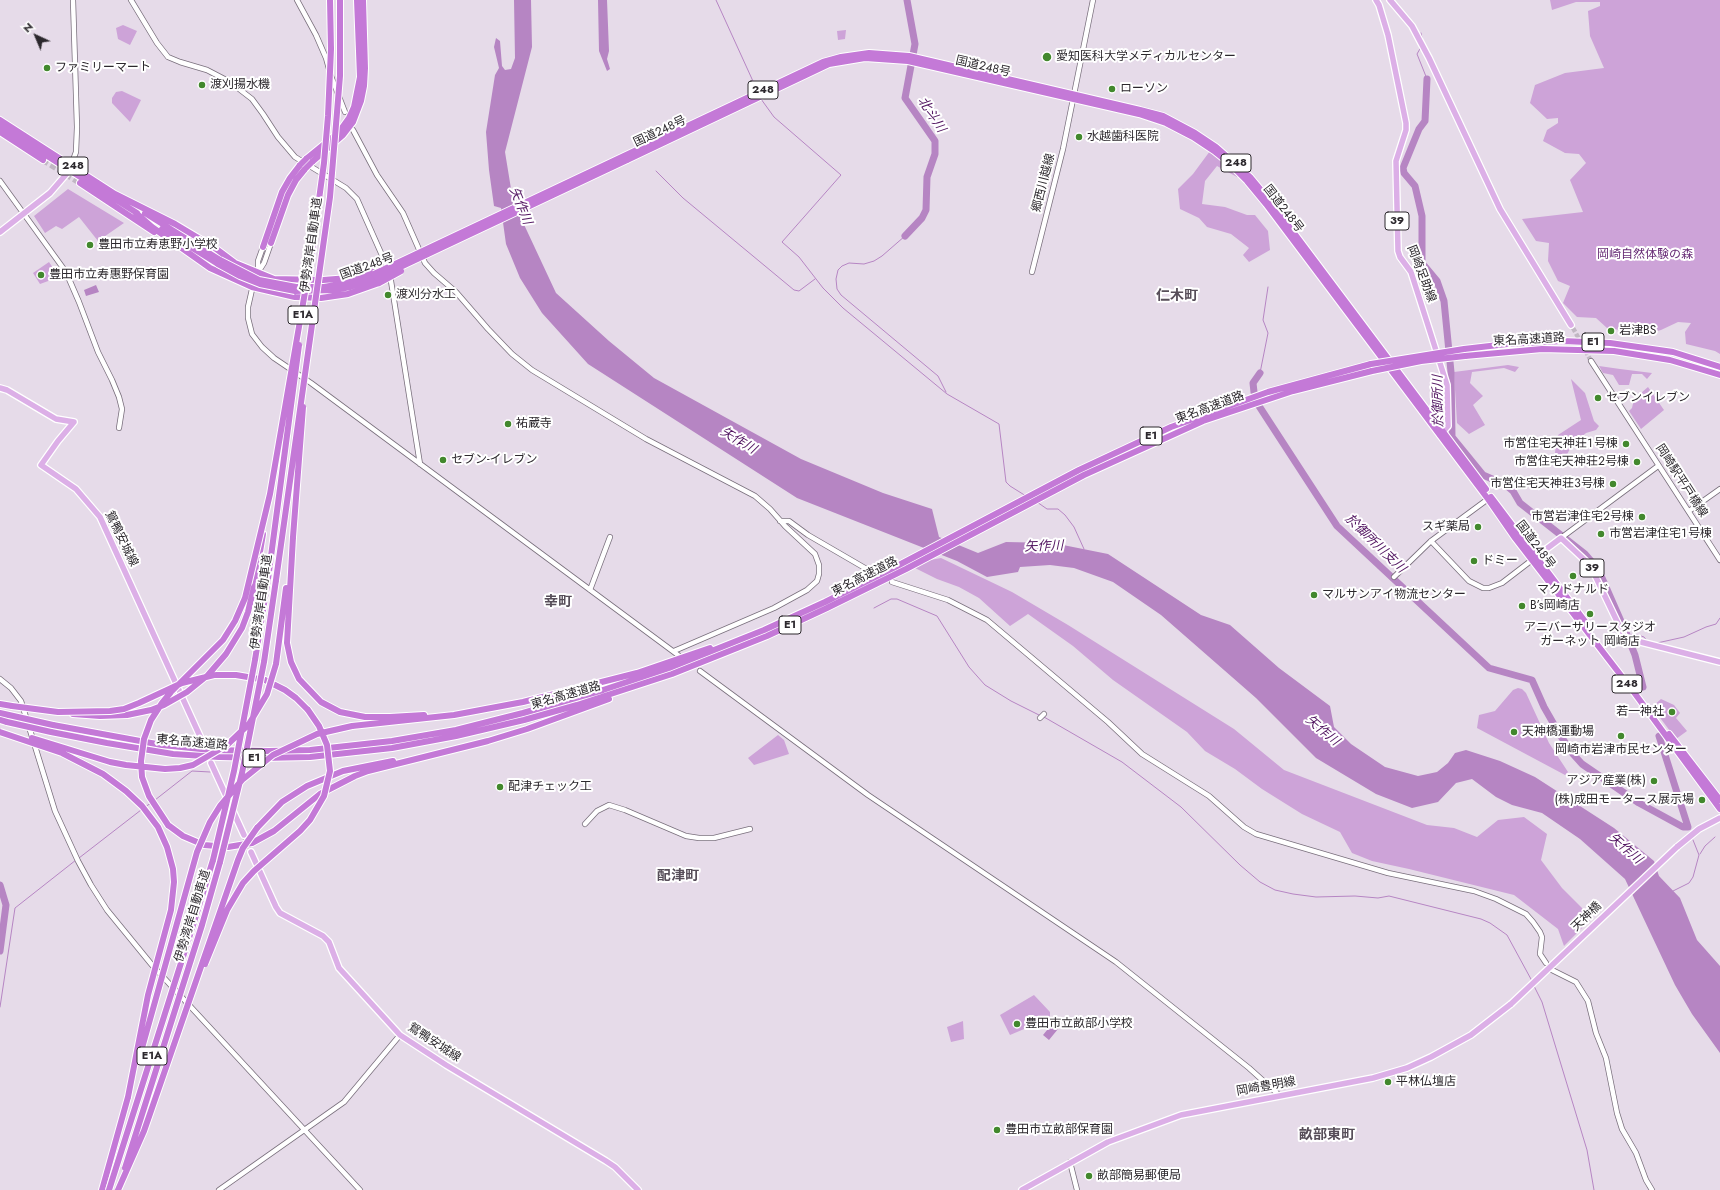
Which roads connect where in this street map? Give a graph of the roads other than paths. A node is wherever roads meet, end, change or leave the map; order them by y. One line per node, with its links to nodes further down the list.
1 (73, 0): 21 (street)
2 (131, 0): 43 (street)
3 (297, 0): 12 (street)
4 (329, 0): 29 (highway, 伊勢湾岸自動車道 / E1A, bridge)
5 (340, 0): 38 (highway, 伊勢湾岸自動車道 / E1A, bridge)
6 (357, 0): 19 (highway)
7 (363, 0): 19 (highway)
8 (1094, 0): 11 (street, 郷西川越線)
9 (1376, 0): 42 (main road, 岡崎足助線 / 39)
10 (1390, 0): 34 (main road)
11 (1074, 96): 17 (highway, 国道248号 / 248); 30 (street, 郷西川越線); 42 (highway, 国道248号 / 248)
12 (344, 112)
13 (0, 120): 21 (highway, 国道248号 / 248)
14 (0, 126): 21 (highway, 国道248号 / 248)
15 (354, 130): 50 (street)
16 (0, 132): 18 (highway, 248)
17 (625, 158): 32 (highway, 国道248号 / 248, bridge); 32 (highway, 国道248号 / 248, bridge)
18 (42, 160)
19 (309, 160): 20 (highway, bridge)
20 (302, 167): 27 (highway); 28 (highway)
21 (70, 168): 24 (main road); 25 (highway, 国道248号 / 248); 25 (highway, 国道248号 / 248)
22 (0, 181): 24 (street)
23 (80, 183): 25 (highway, 248)
24 (24, 214): 26 (main road); 41 (street)
25 (148, 218): 31 (highway, 248); 32 (highway, 国道248号 / 248, bridge); 33 (highway, 248)
26 (0, 232)
27 (271, 243): 31 (street)
28 (263, 247): 31 (street)
29 (309, 269): 47 (highway, bridge); 96 (highway, 伊勢湾岸自動車道 / E1A, bridge)
30 (1032, 272)
31 (258, 273): 32 (highway, 248); 33 (street)
32 (376, 276): 33 (highway, 248)
33 (252, 287): 43 (street)
34 (1572, 327)
35 (1464, 352): 37 (highway, 東名高速道路 / E1); 39 (highway, 東名高速道路 / E1); 45 (highway, 東名高速道路 / E1, bridge)
36 (1592, 362): 44 (street, 岡崎駅平戸橋線)
37 (1720, 367)
38 (305, 370): 52 (highway, bridge); 97 (highway, 伊勢湾岸自動車道 / E1A, bridge)
39 (1720, 375)
40 (0, 388): 76 (main road, 鴛鴨安城線)
41 (119, 428)
42 (1442, 433): 48 (highway, 国道248号 / 248); 55 (highway, 国道248号 / 248)
43 (420, 464): 60 (street)
44 (1658, 466): 49 (street, 岡崎駅平戸橋線); 53 (street)
45 (1082, 472): 61 (highway, 東名高速道路 / E1); 66 (highway, 東名高速道路 / E1)
46 (1720, 489): 49 (street)
47 (270, 494): 71 (highway, bridge); 77 (highway, bridge)
48 (1488, 499): 54 (street); 55 (highway, 国道248号 / 248)
49 (1689, 511): 56 (street, 岡崎駅平戸橋線)
50 (780, 520): 57 (street); 62 (street)
51 (610, 536): 60 (street)
52 (293, 537): 69 (highway); 75 (highway, bridge)
53 (1561, 538): 55 (main road); 64 (main road, 39)
54 (1431, 541): 55 (street); 58 (street)
55 (1534, 558): 79 (highway, 国道248号 / 248); 80 (highway, 国道248号 / 248)
56 (1720, 560)
57 (870, 572)
58 (1394, 577)
59 (892, 582): 86 (street)
60 (590, 590): 62 (street)
61 (764, 630): 69 (highway); 72 (highway, 東名高速道路 / E1)
62 (674, 651): 63 (street)
63 (678, 655)
64 (1720, 662)
65 (700, 671): 91 (street)
66 (672, 674): 72 (highway, 東名高速道路 / E1); 77 (highway)
67 (0, 679): 93 (street)
68 (0, 704): 71 (highway, bridge)
69 (483, 710): 92 (highway, bridge)
70 (0, 712): 74 (highway, 東名高速道路 / E1, bridge)
71 (58, 712): 88 (highway, bridge)
72 (523, 717): 74 (highway, 東名高速道路 / E1)
73 (0, 720): 74 (highway, 東名高速道路 / E1, bridge)
74 (52, 728)
75 (0, 731): 92 (highway, bridge)
76 (204, 745)
77 (448, 751): 88 (highway, bridge)
78 (211, 763): 84 (main road)
79 (1720, 800)
80 (1720, 809)
81 (1720, 818): 89 (main road, 天神橋, bridge)
82 (586, 824): 83 (street)
83 (750, 829)
84 (244, 835)
85 (251, 852): 90 (main road, 鴛鴨安城線)
86 (1546, 963)
87 (1552, 970): 103 (street)
88 (191, 995): 97 (highway, bridge)
89 (1511, 1004): 91 (main road, 岡崎豊明線)
90 (400, 1034): 93 (street); 100 (main road, 鴛鴨安城線)
91 (1280, 1096): 94 (main road, 岡崎豊明線)
92 (128, 1097): 95 (highway)
93 (305, 1130): 98 (street); 99 (street)
94 (1070, 1162): 101 (main road, 岡崎豊明線); 102 (street)
95 (102, 1190)
96 (109, 1190)
97 (118, 1190)
98 (219, 1190)
99 (360, 1190)
100 (638, 1190)
101 (1022, 1190)
102 (1077, 1190)
103 (1652, 1190)

